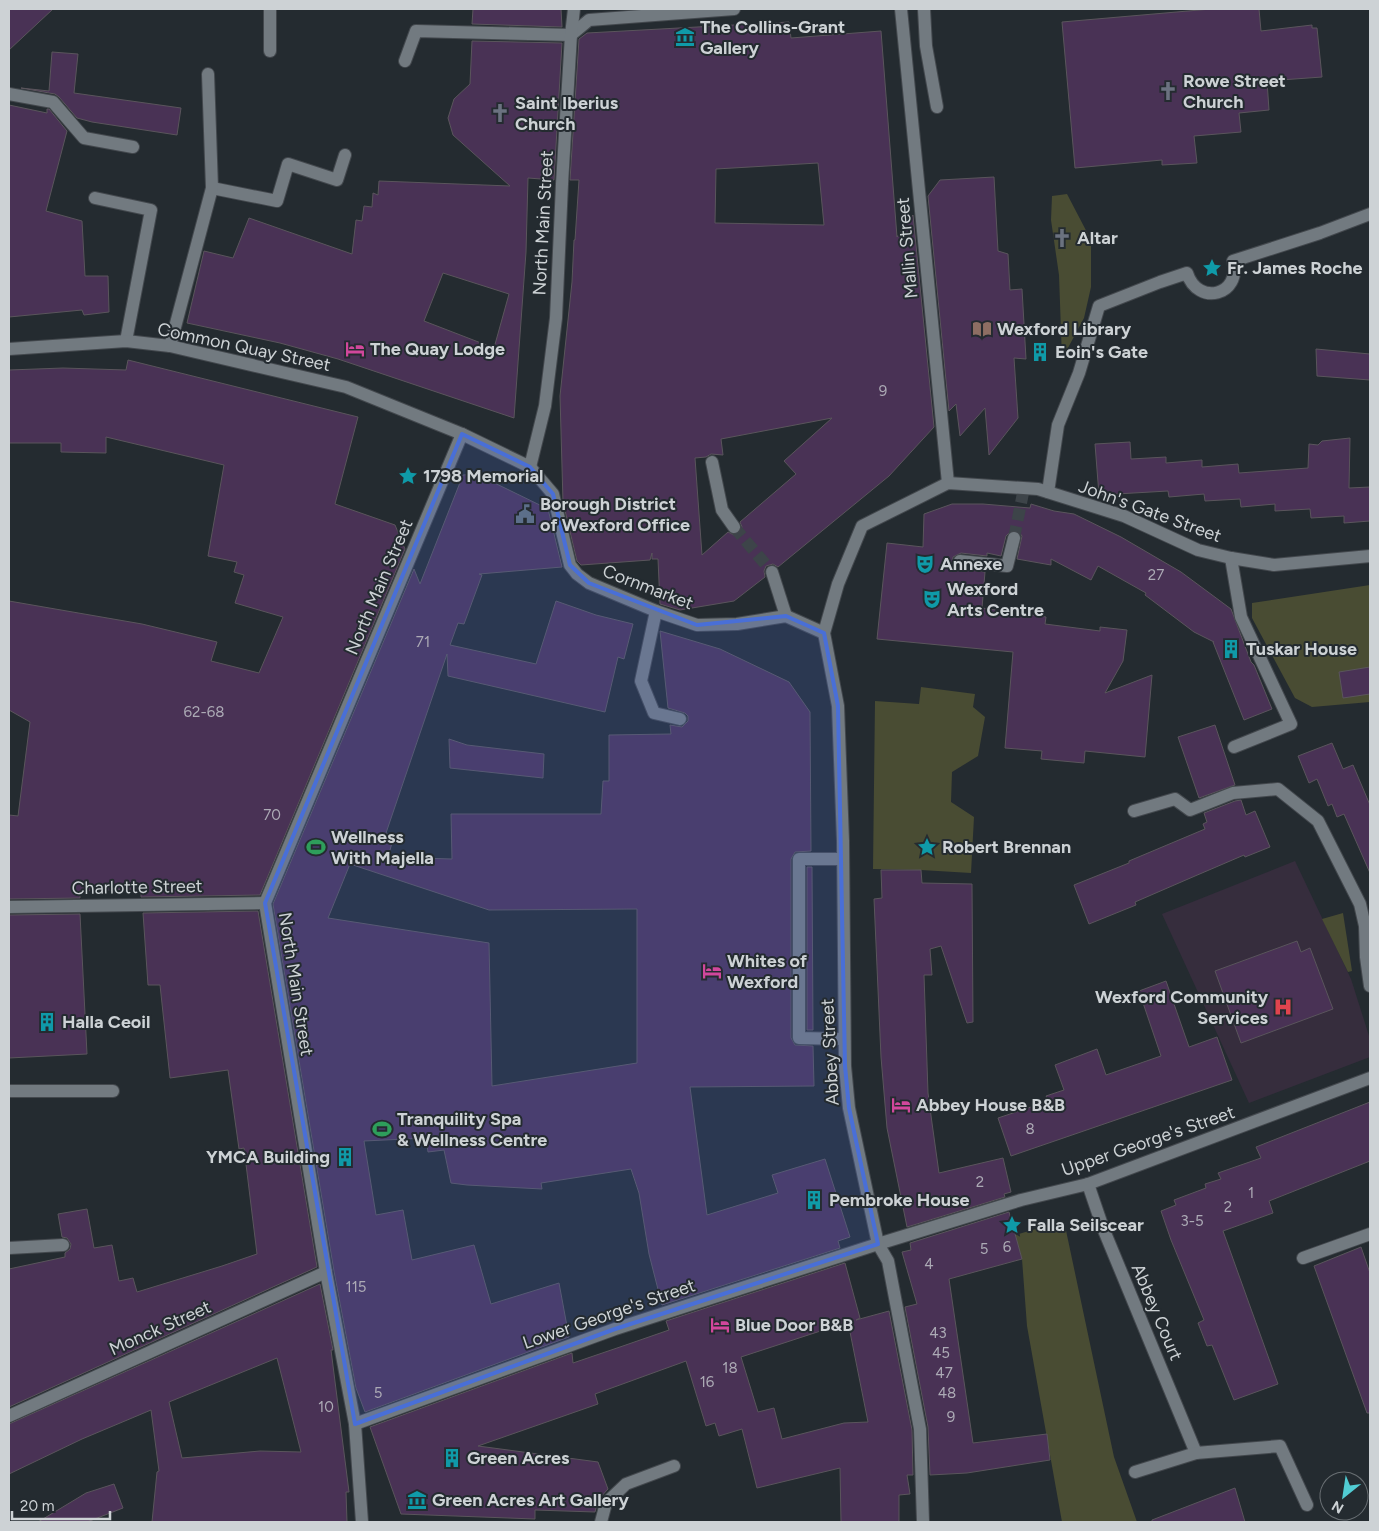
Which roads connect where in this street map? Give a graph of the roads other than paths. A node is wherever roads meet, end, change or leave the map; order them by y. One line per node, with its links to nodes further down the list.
1 (270, 9): 7 (street)
2 (574, 9): 6 (street, North Main Street)
3 (734, 9): 6 (street)
4 (901, 9): 23 (street, Mallin Street)
5 (924, 9): 11 (street)
6 (571, 35): 8 (street); 22 (street, North Main Street)
7 (270, 51)
8 (406, 61)
9 (208, 74): 14 (street)
10 (9, 94): 12 (street)
11 (937, 107)
12 (133, 147)
13 (345, 155): 14 (street)
14 (212, 188): 18 (street)
15 (95, 198): 17 (street)
16 (1370, 214): 24 (street)
17 (126, 341): 18 (street, Common Quay Street); 19 (street, Common Quay Street)
18 (170, 346): 20 (street, Common Quay Street)
19 (9, 349)
20 (462, 434): 22 (street, Common Quay Street); 38 (street, North Main Street)
21 (712, 462): 25 (street)
22 (530, 467): 31 (street, Cornmarket)
23 (948, 483): 24 (street, John's Gate Street); 33 (street)
24 (1048, 492): 28 (street, John's Gate Street)
25 (734, 527)
26 (1014, 538): 29 (street)
27 (1370, 556): 28 (street, John's Gate Street)
28 (1231, 558): 35 (street)
29 (960, 561)
30 (772, 572): 32 (street)
31 (656, 611): 32 (street, Cornmarket); 34 (street)
32 (786, 616): 33 (street)
33 (824, 633): 37 (street, Abbey Street)
34 (680, 719)
35 (1234, 747)
36 (1134, 811): 40 (street)
37 (843, 859): 41 (street, Abbey Street); 41 (street)
38 (265, 903): 39 (street, Charlotte Street); 51 (street, North Main Street)
39 (9, 907)
40 (1370, 986)
41 (844, 1039): 47 (street, Abbey Street)
42 (1370, 1078): 45 (street, Upper George's Street)
43 (9, 1091): 44 (street)
44 (113, 1091)
45 (1088, 1184): 47 (street, Upper George's Street); 54 (street, Abbey Court)
46 (1370, 1234): 50 (street)
47 (878, 1244): 53 (street, Lower George's Street); 60 (street, Abbey Street)
48 (63, 1245): 49 (street)
49 (9, 1248)
50 (1304, 1258)
51 (326, 1272): 52 (street, Monck Street); 53 (street, North Main Street)
52 (9, 1416)
53 (355, 1424): 58 (street, North Main Street)
54 (1196, 1453): 56 (street); 57 (street)
55 (674, 1466): 59 (street)
56 (1135, 1472)
57 (1307, 1505)
58 (362, 1522)
59 (601, 1522)
60 (923, 1522)

